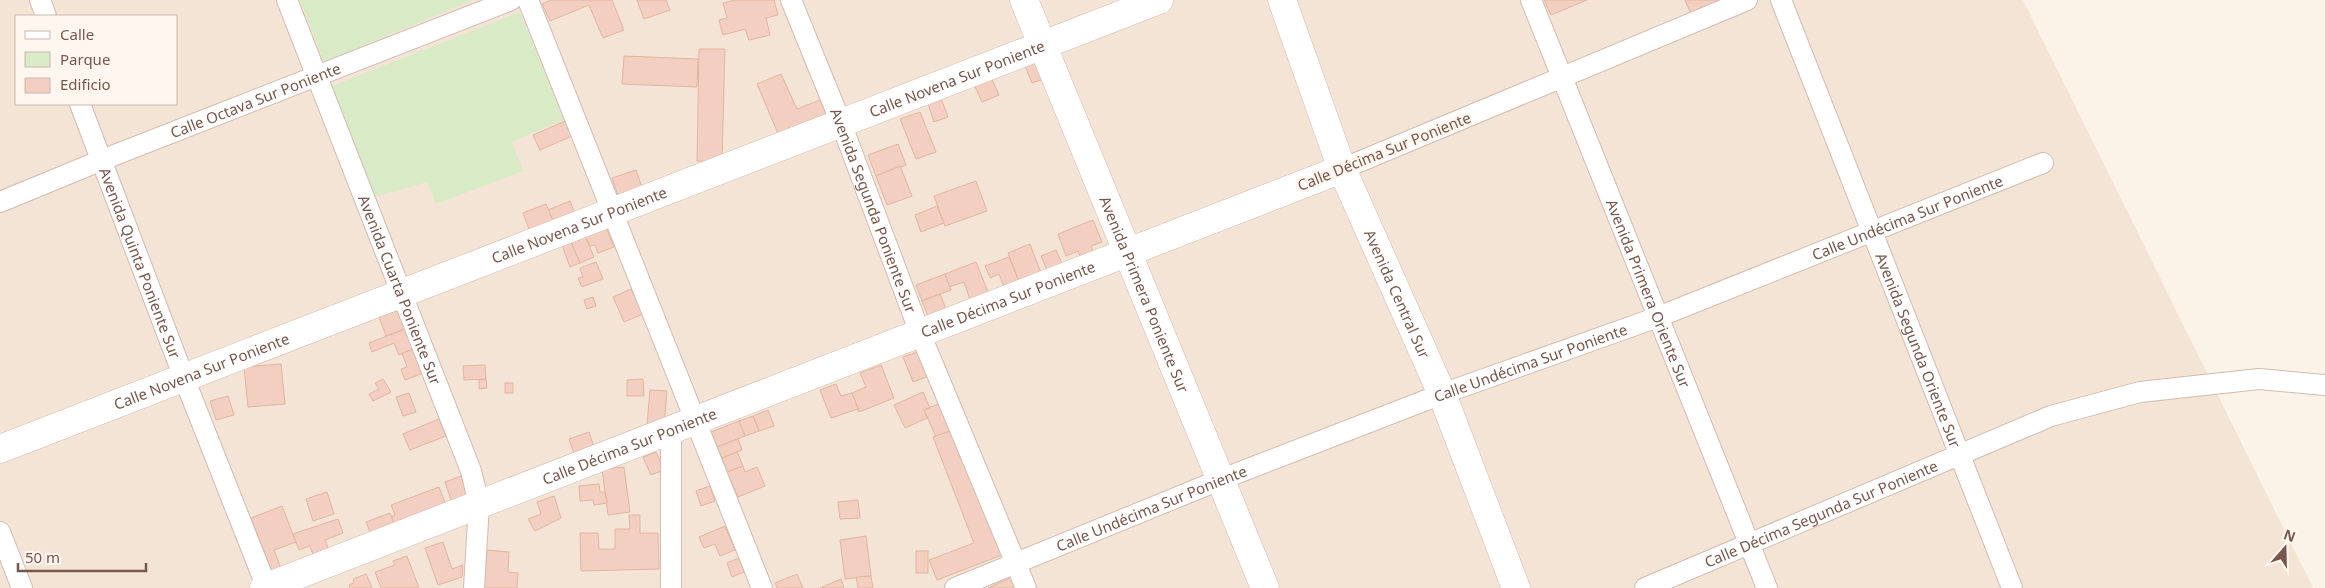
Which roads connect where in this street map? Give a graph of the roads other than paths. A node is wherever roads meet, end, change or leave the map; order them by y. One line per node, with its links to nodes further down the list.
1 (40, 0): 12 (street)
2 (287, 0): 14 (street, Avenida Cuarta Poniente Sur)
3 (511, 0): 14 (street, Calle Octava Sur Poniente)
4 (528, 0): 22 (street)
5 (791, 0): 17 (street, Avenida Segunda Poniente Sur)
6 (1024, 0): 13 (street, Avenida Primera Poniente Sur)
7 (1159, 0): 13 (street, Calle Novena Sur Poniente)
8 (1282, 0): 20 (street, Avenida Central Sur)
9 (1531, 0): 15 (street, Avenida Primera Oriente Sur)
10 (1747, 0): 15 (street, Calle Décima Sur Poniente)
11 (1781, 0): 23 (street, Avenida Segunda Oriente Sur)
12 (46, 15)
13 (1042, 45): 17 (street, Calle Novena Sur Poniente); 24 (street, Avenida Primera Poniente Sur)
14 (317, 76): 18 (street, Calle Octava Sur Poniente); 25 (street, Avenida Cuarta Poniente Sur)
15 (1561, 78): 20 (street, Calle Décima Sur Poniente); 26 (street, Avenida Primera Oriente Sur)
16 (80, 105): 18 (street, Avenida Quinta Poniente Sur)
17 (841, 123): 22 (street, Calle Novena Sur Poniente); 27 (street, Avenida Segunda Poniente Sur)
18 (102, 160): 21 (street, Calle Octava Sur Poniente); 28 (street, Avenida Quinta Poniente Sur)
19 (2042, 163): 23 (street, Calle Undécima Sur Poniente)
20 (1342, 169): 24 (street, Calle Décima Sur Poniente); 30 (street, Avenida Central Sur)
21 (0, 202)
22 (614, 211): 25 (street, Calle Novena Sur Poniente); 31 (street)
23 (1872, 231): 26 (street, Calle Undécima Sur Poniente); 34 (street, Avenida Segunda Oriente Sur)
24 (1127, 253): 27 (street, Calle Décima Sur Poniente); 35 (street, Avenida Primera Poniente Sur)
25 (401, 294): 28 (street, Calle Novena Sur Poniente); 36 (street, Avenida Cuarta Poniente Sur)
26 (1658, 317): 30 (street, Calle Undécima Sur Poniente); 38 (street, Avenida Primera Oriente Sur)
27 (920, 333): 31 (street, Calle Décima Sur Poniente); 39 (street, Avenida Segunda Poniente Sur)
28 (184, 378): 33 (street, Calle Novena Sur Poniente); 41 (street, Avenida Quinta Poniente Sur)
29 (2325, 385): 34 (street, Calle Décima Segunda Sur Poniente)
30 (1442, 394): 35 (street, Calle Undécima Sur Poniente); 48 (street, Avenida Central Sur)
31 (696, 420): 32 (street, Calle Décima Sur Poniente); 44 (street)
32 (671, 430): 36 (street, Calle Décima Sur Poniente); 43 (street)
33 (0, 449)
34 (1960, 455): 38 (street, Calle Décima Segunda Sur Poniente); 51 (street, Avenida Segunda Oriente Sur)
35 (1222, 479): 39 (street, Calle Undécima Sur Poniente); 47 (street, Avenida Primera Poniente Sur)
36 (479, 504): 41 (street, Calle Décima Sur Poniente); 42 (street, Avenida Cuarta Poniente Sur)
37 (0, 532): 40 (street)
38 (1749, 544): 49 (street, Calle Décima Segunda Sur Poniente); 50 (street, Avenida Primera Oriente Sur)
39 (1017, 564): 45 (street, Calle Undécima Sur Poniente); 46 (street, Avenida Segunda Poniente Sur)
40 (22, 588)
41 (266, 588)
42 (474, 588)
43 (671, 588)
44 (762, 588)
45 (955, 588)
46 (1026, 588)
47 (1265, 588)
48 (1516, 588)
49 (1644, 588)
50 (1767, 588)
51 (2012, 588)

